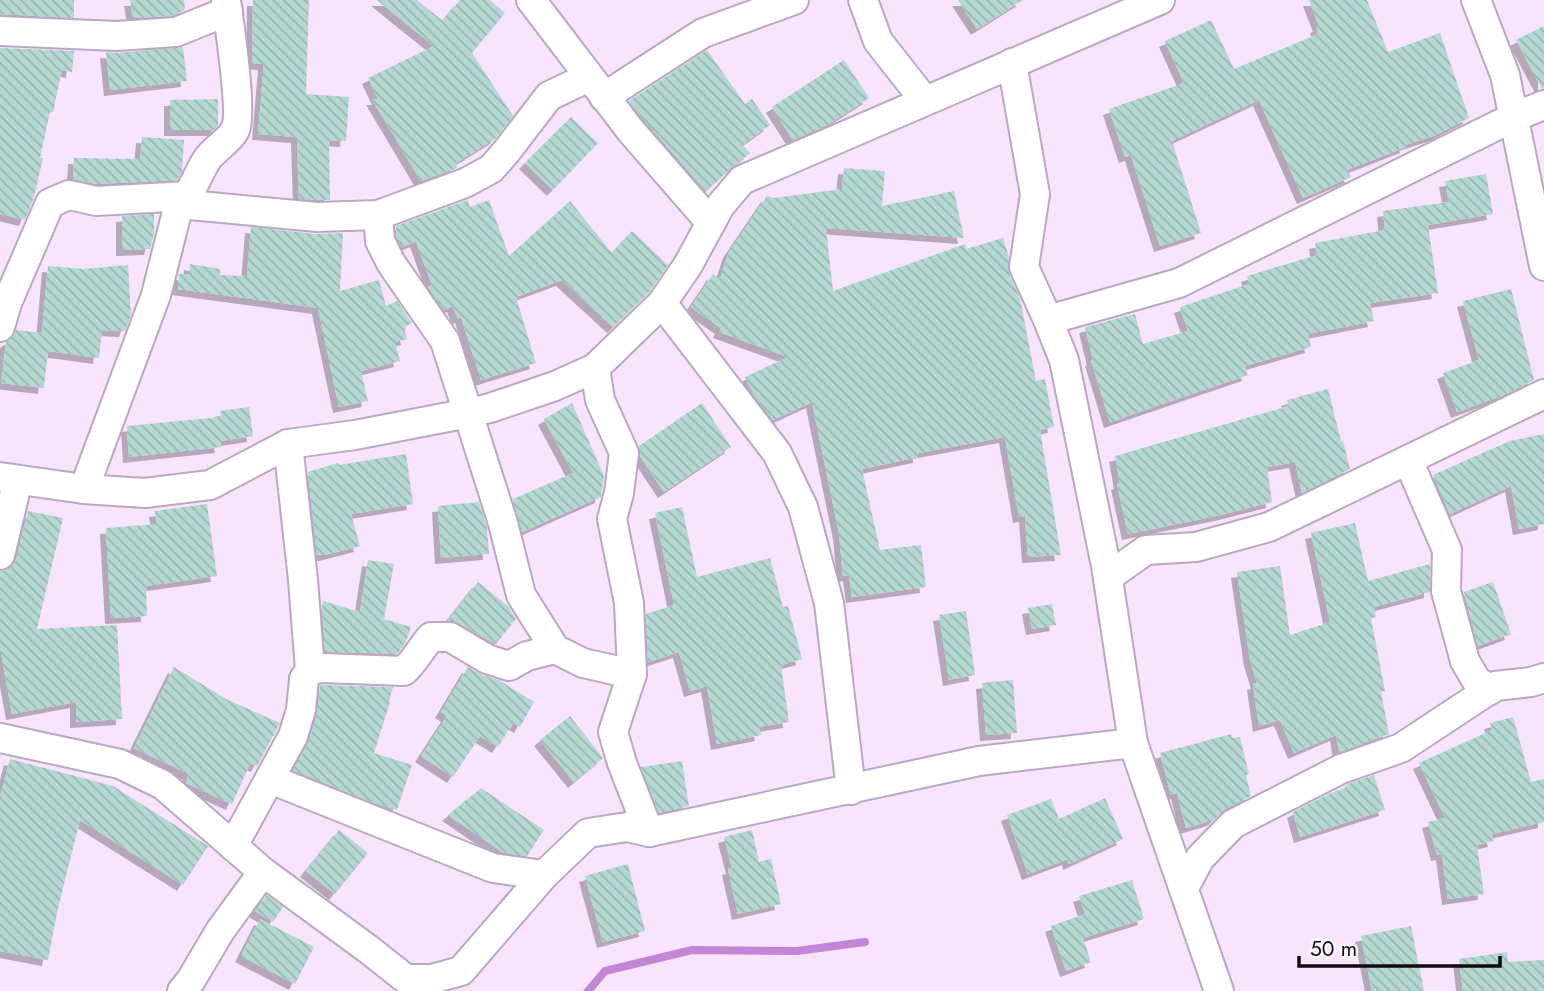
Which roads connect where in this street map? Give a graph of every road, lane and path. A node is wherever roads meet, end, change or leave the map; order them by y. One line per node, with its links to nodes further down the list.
1 (531, 0): 9 (street)
2 (794, 0): 9 (street)
3 (863, 0): 10 (street)
4 (1160, 0): 8 (street)
5 (1476, 0): 12 (street)
6 (227, 6): 7 (street); 13 (street)
7 (0, 31)
8 (1012, 63): 10 (street); 19 (street)
9 (596, 87): 14 (street); 15 (street)
10 (925, 101): 15 (street)
11 (1544, 105): 12 (street)
12 (1514, 117): 16 (street); 19 (street)
13 (184, 200): 14 (street); 18 (street); 26 (street)
14 (379, 215): 22 (street)
15 (711, 223): 17 (street)
16 (1544, 266)
17 (662, 303): 20 (street); 37 (street)
18 (2, 310)
19 (1048, 320): 28 (street)
20 (595, 368): 22 (street); 31 (street)
21 (1544, 394): 24 (street)
22 (469, 412): 23 (street); 29 (street)
23 (288, 444): 26 (street); 30 (street)
24 (1408, 460): 28 (street); 33 (street)
25 (9, 478): 26 (street); 27 (street)
26 (83, 489)
27 (0, 555)
28 (1108, 577): 35 (street)
29 (555, 649): 30 (street); 31 (street)
30 (310, 670): 36 (street)
31 (632, 674): 38 (street)
32 (1544, 678): 33 (street)
33 (1490, 690): 42 (street)
34 (0, 738): 39 (street)
35 (1133, 743): 37 (street); 42 (street)
36 (270, 779): 39 (street); 41 (street)
37 (850, 790): 38 (street)
38 (649, 832): 41 (street)
39 (233, 846): 40 (street)
40 (262, 872): 41 (street); 43 (street)
41 (544, 875)
42 (1184, 888): 44 (street)
43 (182, 991)
44 (1219, 991)

